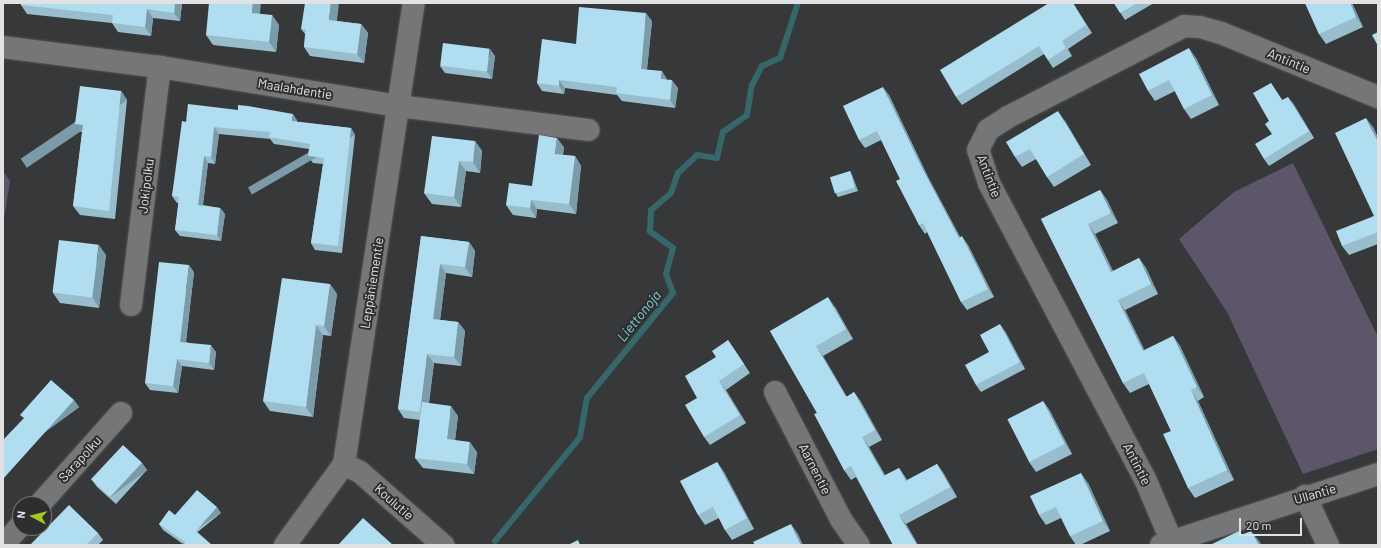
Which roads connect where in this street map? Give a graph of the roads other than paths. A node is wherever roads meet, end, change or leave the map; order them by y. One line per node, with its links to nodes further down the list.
1 (414, 3): 5 (street, Leppäniementie)
2 (3, 47): 3 (street, Maalahdentie)
3 (160, 67): 5 (street, Maalahdentie); 7 (street, Jokipolku)
4 (1378, 96): 15 (street, Antintie)
5 (399, 106): 6 (street, Maalahdentie); 10 (street, Leppäniementie)
6 (588, 130)
7 (131, 305)
8 (775, 392): 19 (street, Aarnentie)
9 (121, 413): 12 (street, Sarapolku)
10 (344, 464): 17 (street, Leppäniementie); 18 (street, Koulutie)
11 (1378, 474): 13 (street, Ullantie)
12 (47, 496)
13 (1304, 496): 15 (street, Ullantie); 20 (street)
14 (12, 535): 16 (street)
15 (1166, 543)
16 (3, 545)
17 (285, 545)
18 (443, 545)
19 (859, 545)
20 (1328, 545)

